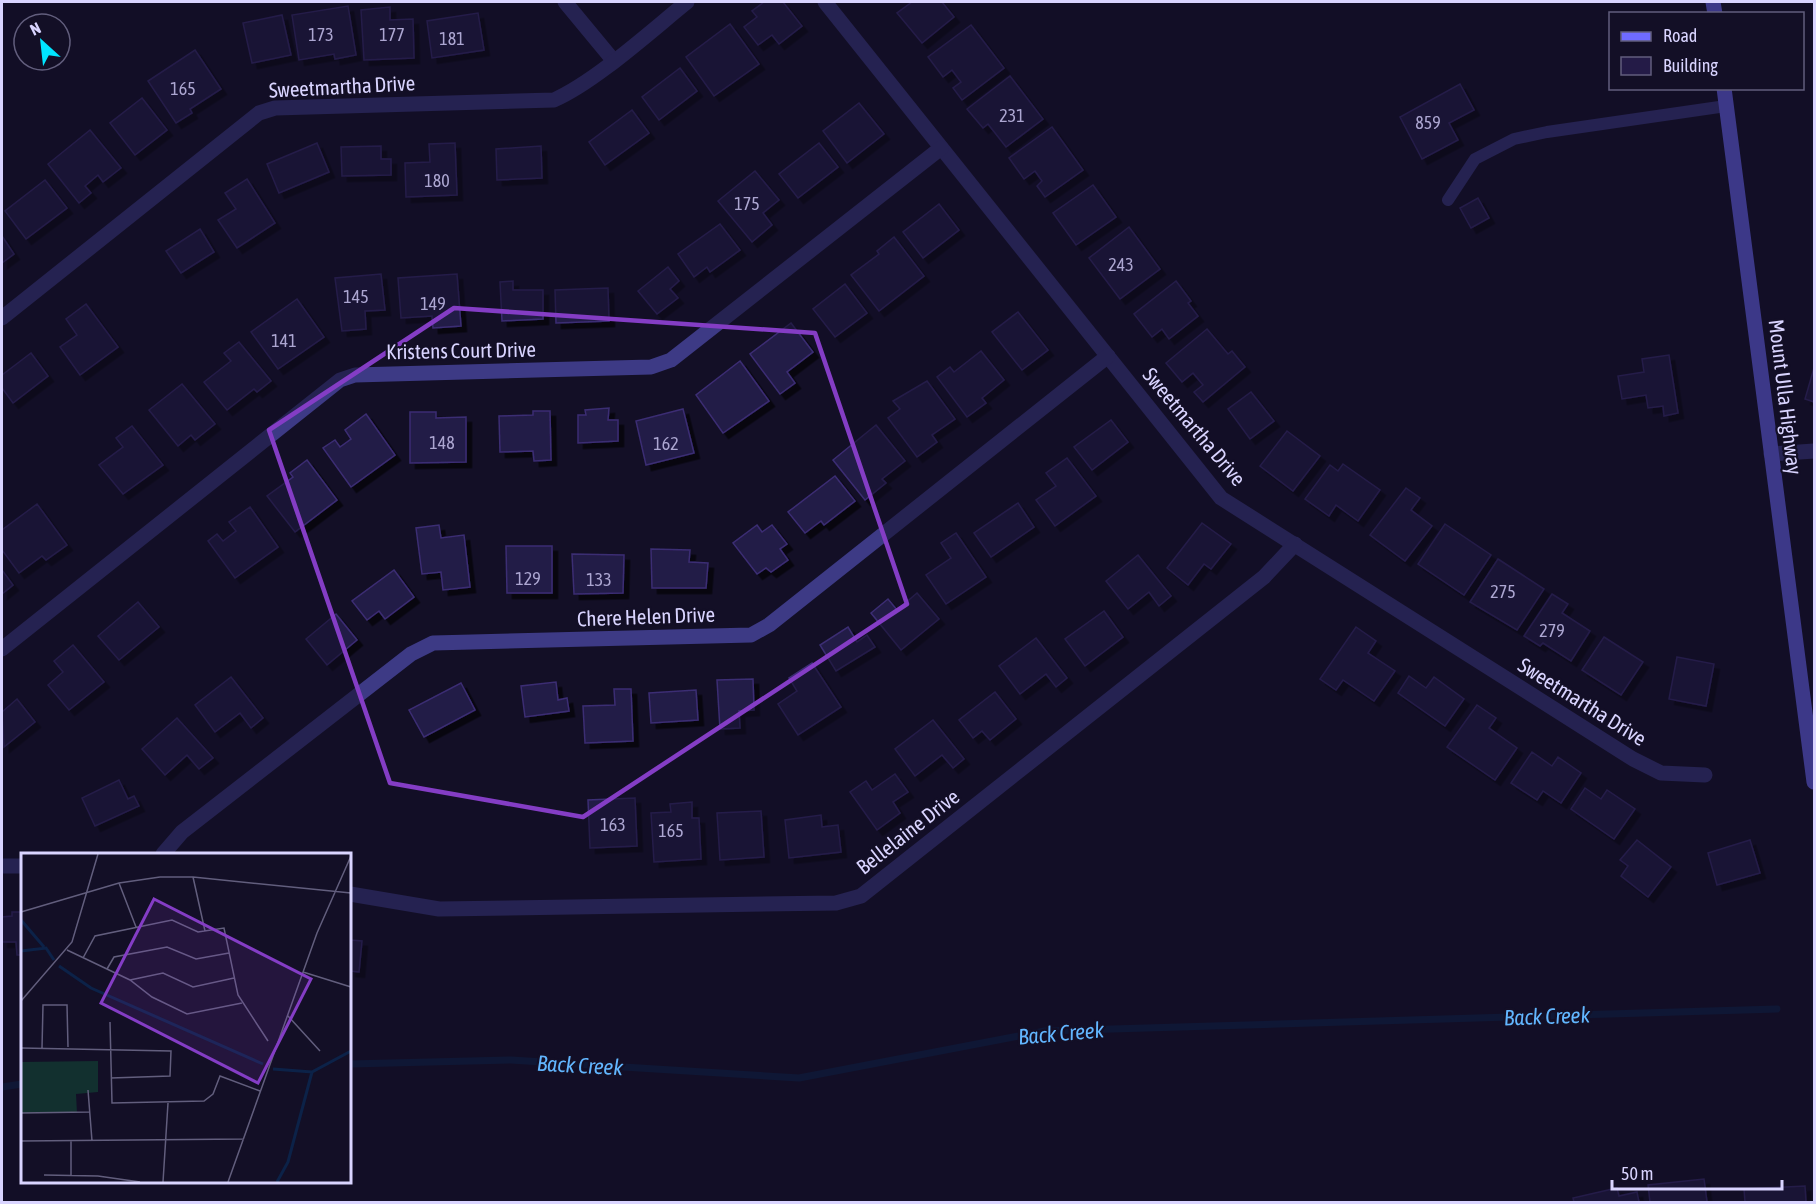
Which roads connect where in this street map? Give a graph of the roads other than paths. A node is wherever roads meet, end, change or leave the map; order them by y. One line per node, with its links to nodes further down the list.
1 (565, 2): 4 (street)
2 (687, 2): 4 (street, Sweetmartha Drive)
3 (825, 2): 7 (street, Sweetmartha Drive)
4 (614, 60): 9 (street, Sweetmartha Drive)
5 (1724, 90): 6 (main road, Mount Ulla Highway)
6 (1726, 106): 8 (lane); 12 (main road, Mount Ulla Highway)
7 (941, 148): 10 (street, Sweetmartha Drive); 14 (street, Kristens Court Drive)
8 (1448, 200)
9 (2, 318)
10 (1108, 356): 13 (street, Sweetmartha Drive); 17 (street, Chere Helen Drive)
11 (1815, 452): 12 (street)
12 (1772, 454): 16 (main road, Mount Ulla Highway)
13 (1294, 544): 15 (street, Sweetmartha Drive); 20 (street, Bellelaine Drive)
14 (2, 649)
15 (1706, 775)
16 (1815, 782)
17 (165, 853)
18 (2, 866): 19 (street)
19 (21, 866)
20 (351, 894)

